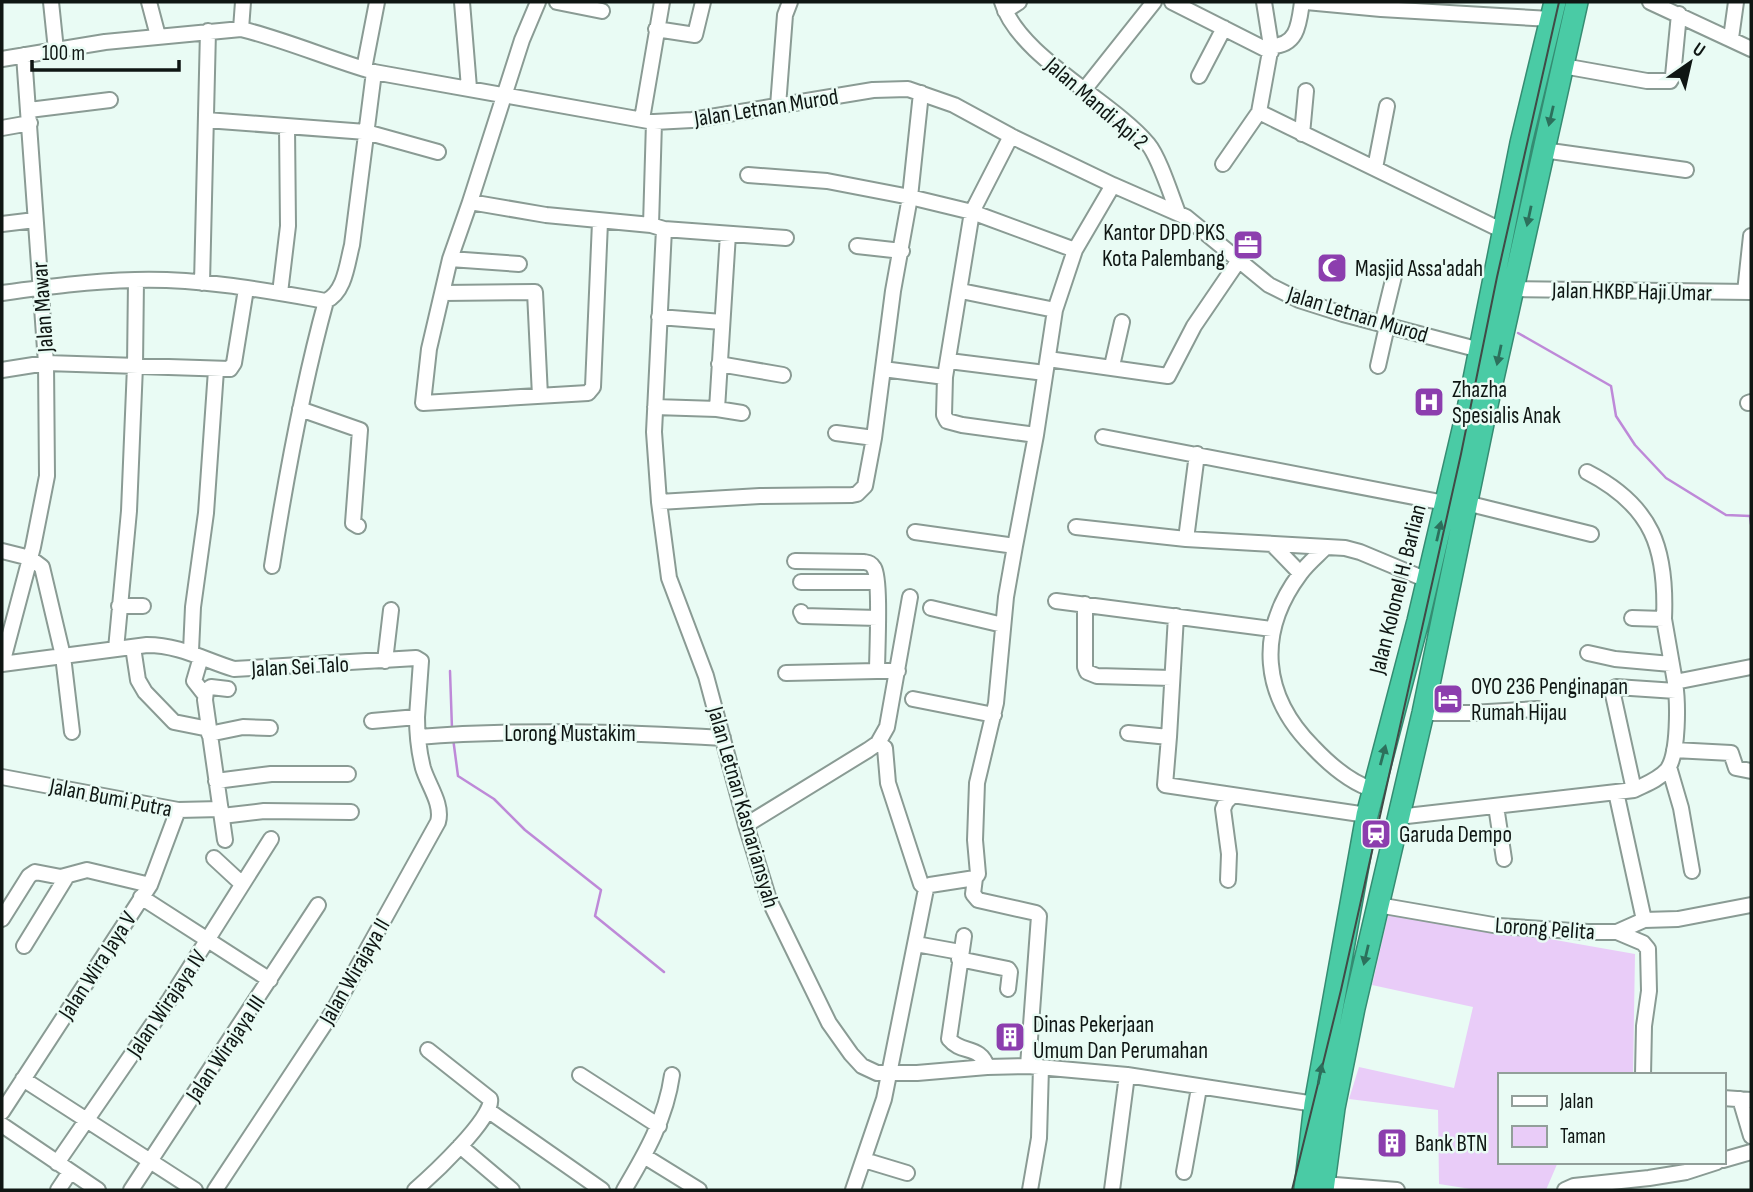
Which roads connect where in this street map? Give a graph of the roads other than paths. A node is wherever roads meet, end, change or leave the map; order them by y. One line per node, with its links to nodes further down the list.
1 (51, 2): 32 (street)
2 (149, 2): 28 (street)
3 (243, 2): 25 (street)
4 (377, 2): 36 (street)
5 (462, 2): 38 (street)
6 (538, 2): 42 (street)
7 (557, 2): 22 (street)
8 (662, 2): 26 (street, Jalan Letnan Kasnariansyah)
9 (702, 2): 26 (street)
10 (790, 2): 44 (street)
11 (1019, 2): 19 (street)
12 (1154, 2): 39 (street)
13 (1172, 2): 24 (street)
14 (1264, 2): 30 (street)
15 (1304, 2): 20 (street); 30 (street)
16 (1577, 2): 35 (highway)
17 (1650, 2): 23 (street)
18 (1736, 2): 29 (street)
19 (1003, 6): 39 (street, Jalan Mandi Api 2)
20 (1382, 6): 21 (street)
21 (1553, 10): 70 (highway, Jalan Kolonel H. Barlian)
22 (602, 11)
23 (1679, 14): 29 (street); 35 (street)
24 (1224, 28): 30 (street); 37 (street)
25 (241, 29): 27 (street, Jalan Letnan Murod); 36 (street, Jalan Letnan Murod)
26 (656, 29): 49 (street, Jalan Letnan Kasnariansyah)
27 (208, 31): 28 (street, Jalan Letnan Murod); 48 (street)
28 (158, 36): 32 (street, Jalan Letnan Murod)
29 (1731, 38): 31 (street)
30 (1271, 49): 46 (street)
31 (1751, 49)
32 (56, 51): 33 (street, Jalan Letnan Murod)
33 (24, 55): 34 (street, Jalan Letnan Murod); 47 (street, Jalan Mawar)
34 (2, 59)
35 (1563, 66): 55 (highway, one-way to 55)
36 (369, 70): 38 (street, Jalan Letnan Murod); 52 (street)
37 (1199, 76)
38 (469, 88): 42 (street, Jalan Letnan Murod)
39 (1084, 90): 65 (street, Jalan Mandi Api 2)
40 (1306, 91): 53 (street)
41 (921, 93): 44 (street, Jalan Letnan Murod); 54 (street, Jalan Letnan Murod); 62 (street)
42 (504, 95): 49 (street, Jalan Letnan Murod); 63 (street)
43 (110, 100): 47 (street)
44 (778, 106): 49 (street, Jalan Letnan Murod)
45 (1387, 106): 58 (street)
46 (1259, 112): 53 (street); 57 (street)
47 (30, 117): 51 (street); 66 (street, Jalan Mawar)
48 (206, 120): 50 (street); 82 (street)
49 (648, 120): 69 (street, Jalan Letnan Kasnariansyah)
50 (287, 127): 52 (street); 90 (street)
51 (2, 128)
52 (366, 132): 56 (street); 91 (street)
53 (1302, 134): 58 (street)
54 (1012, 136): 61 (street, Jalan Letnan Murod); 64 (street)
55 (1543, 150): 59 (street); 85 (highway, one-way to 85)
56 (438, 152)
57 (1223, 164)
58 (1375, 168): 70 (street)
59 (1686, 170)
60 (748, 174): 62 (street)
61 (1113, 185): 65 (street, Jalan Letnan Murod); 75 (street)
62 (910, 197): 64 (street); 76 (street)
63 (470, 202): 67 (street); 77 (street)
64 (972, 212): 75 (street); 86 (street)
65 (1178, 213): 78 (street, Jalan Letnan Murod)
66 (35, 220): 68 (street); 83 (street, Jalan Mawar)
67 (600, 222): 69 (street); 110 (street)
68 (2, 224)
69 (658, 227): 71 (street); 93 (street, Jalan Letnan Kasnariansyah)
70 (1503, 231): 97 (highway, Jalan Kolonel H. Barlian)
71 (728, 234): 73 (street); 94 (street)
72 (1751, 236): 88 (street)
73 (786, 238)
74 (856, 246): 76 (street)
75 (1075, 250): 92 (street)
76 (902, 251): 105 (street)
77 (450, 259): 79 (street); 87 (street)
78 (1239, 260): 96 (street, Jalan Letnan Murod); 103 (street)
79 (519, 264)
80 (1395, 272): 96 (street)
81 (135, 280): 82 (street); 83 (street); 101 (street)
82 (202, 282): 84 (street)
83 (41, 287): 89 (street); 99 (street, Jalan Mawar)
84 (246, 289): 90 (street); 107 (street)
85 (1513, 289): 88 (street, Jalan HKBP Haji Umar); 122 (highway, one-way to 122)
86 (961, 291): 92 (street); 98 (street)
87 (443, 292): 110 (street); 110 (street)
88 (1748, 292)
89 (2, 293)
90 (280, 293): 91 (street)
91 (326, 301): 112 (street)
92 (1055, 310): 102 (street)
93 (659, 317): 94 (street); 111 (street, Jalan Letnan Kasnariansyah)
94 (722, 322): 100 (street)
95 (1122, 322): 103 (street)
96 (1385, 326): 97 (street, Jalan Letnan Murod); 104 (street)
97 (1480, 350): 122 (highway, Jalan Kolonel H. Barlian)
98 (949, 361): 102 (street); 109 (street)
99 (46, 363): 101 (street); 106 (street); 132 (street, Jalan Mawar)
100 (719, 364): 108 (street); 113 (street)
101 (135, 366): 107 (street); 142 (street)
102 (1046, 366): 103 (street); 116 (street)
103 (1112, 366)
104 (1378, 366)
105 (883, 369): 109 (street); 117 (street)
106 (2, 370)
107 (216, 370): 156 (street)
108 (783, 374)
109 (945, 377): 116 (street)
110 (540, 396)
111 (655, 407): 113 (street); 121 (street, Jalan Letnan Kasnariansyah)
112 (300, 409): 123 (street); 134 (street)
113 (717, 409): 114 (street)
114 (742, 413)
115 (836, 433): 117 (street)
116 (1036, 435): 129 (street)
117 (874, 438): 121 (street)
118 (1103, 438): 119 (street)
119 (1197, 454): 122 (street); 127 (street)
120 (1587, 472): 148 (street)
121 (659, 499): 181 (street, Jalan Letnan Kasnariansyah)
122 (1456, 503): 126 (street); 136 (highway, Jalan Kolonel H. Barlian, one-way to 122); 151 (highway)
123 (356, 525)
124 (1076, 527): 127 (street)
125 (915, 532): 129 (street)
126 (1591, 534)
127 (1186, 539): 128 (street)
128 (1273, 545): 130 (street); 135 (street)
129 (1015, 546): 150 (street)
130 (1326, 547): 135 (street); 136 (street)
131 (2, 551): 132 (street)
132 (30, 558): 157 (street); 159 (street, Jalan Mawar)
133 (795, 561): 138 (street)
134 (272, 566)
135 (1300, 573): 152 (street)
136 (1427, 580): 149 (highway, Jalan Kolonel H. Barlian)
137 (801, 582): 138 (street)
138 (876, 582): 162 (street)
139 (910, 597): 163 (street)
140 (1056, 601): 141 (street)
141 (1085, 604): 146 (street); 165 (street)
142 (119, 606): 143 (street); 154 (street)
143 (143, 606)
144 (931, 608): 150 (street)
145 (391, 610): 158 (street)
146 (1176, 616): 152 (street); 165 (street)
147 (1632, 618): 148 (street)
148 (1664, 619): 160 (street)
149 (1418, 621): 151 (highway); 189 (highway, Jalan Kolonel H. Barlian, one-way to 149)
150 (1003, 625): 172 (street)
151 (1441, 628): 171 (highway)
152 (1272, 629): 189 (street)
153 (133, 647): 154 (street, Jalan Sei Talo); 156 (street, Jalan Sei Talo); 177 (street)
154 (116, 649): 157 (street, Jalan Sei Talo)
155 (1588, 653): 160 (street)
156 (196, 654): 158 (street, Jalan Sei Talo); 168 (street)
157 (63, 656): 159 (street, Jalan Sei Talo); 176 (street)
158 (385, 661): 173 (street, Jalan Sei Talo)
159 (2, 664)
160 (1671, 664): 166 (street)
161 (1751, 667): 166 (street)
162 (877, 671): 163 (street); 164 (street)
163 (898, 671): 182 (street)
164 (786, 673)
165 (1171, 678): 180 (street)
166 (1675, 687): 183 (street); 190 (street)
167 (228, 689): 168 (street)
168 (205, 695): 177 (street)
169 (913, 699): 172 (street)
170 (1538, 709): 171 (street)
171 (1423, 713): 198 (highway)
172 (993, 715): 206 (street)
173 (417, 717): 174 (street); 179 (street, Jalan Sei Talo)
174 (372, 721)
175 (270, 728): 177 (street)
176 (72, 732)
177 (209, 732): 188 (street)
178 (1128, 733): 180 (street)
179 (418, 737): 181 (street, Lorong Mustakim); 262 (street, Jalan Wirajaya II)
180 (1169, 737): 192 (street)
181 (723, 738): 199 (street, Jalan Letnan Kasnariansyah)
182 (878, 743): 199 (street); 210 (street)
183 (1674, 750): 184 (street); 185 (street)
184 (1669, 766): 190 (street); 204 (street)
185 (1751, 771)
186 (348, 774): 188 (street)
187 (2, 777): 194 (street, Jalan Bumi Putra)
188 (216, 781): 196 (street)
189 (1374, 790): 197 (highway, Jalan Kolonel H. Barlian)
190 (1633, 790): 191 (street)
191 (1616, 792): 193 (street); 217 (street)
192 (1233, 795): 197 (street); 207 (street)
193 (1496, 806): 198 (street); 203 (street)
194 (178, 810): 196 (street, Jalan Bumi Putra); 209 (street, Jalan Wira Jaya V)
195 (351, 812): 196 (street, Jalan Bumi Putra)
196 (221, 813): 201 (street)
197 (1367, 815): 238 (highway, Jalan Kolonel H. Barlian, one-way to 197)
198 (1398, 817): 213 (highway)
199 (746, 825): 230 (street, Jalan Letnan Kasnariansyah)
200 (271, 839): 208 (street, Jalan Wirajaya IV)
201 (225, 840)
202 (214, 858): 208 (street)
203 (1504, 859)
204 (1692, 871)
205 (68, 876): 209 (street); 216 (street); 222 (street)
206 (975, 878): 210 (street); 228 (street)
207 (1228, 880)
208 (241, 883): 220 (street, Jalan Wirajaya IV)
209 (150, 884): 211 (street, Jalan Wira Jaya V)
210 (926, 889): 221 (street)
211 (141, 897): 220 (street); 234 (street, Jalan Wira Jaya V)
212 (318, 905): 224 (street, Jalan Wirajaya III)
213 (1378, 905): 218 (street, Lorong Pelita); 257 (highway, one-way to 257)
214 (1751, 905): 215 (street); 217 (street, Lorong Pelita)
215 (1751, 912)
216 (2, 919)
217 (1644, 920): 218 (street, Lorong Pelita)
218 (1616, 932): 229 (street)
219 (964, 936): 223 (street)
220 (207, 942): 224 (street); 241 (street, Jalan Wirajaya IV)
221 (916, 944): 223 (street); 230 (street)
222 (24, 946)
223 (959, 956): 225 (street); 227 (street)
224 (270, 980): 250 (street, Jalan Wirajaya III)
225 (1008, 989)
226 (428, 1050): 239 (street)
227 (987, 1067): 228 (street, Jalan Letnan Kasnariansyah); 230 (street, Jalan Letnan Kasnariansyah)
228 (1034, 1067): 231 (street, Jalan Letnan Kasnariansyah); 268 (street)
229 (1643, 1073)
230 (890, 1074): 249 (street)
231 (1127, 1074): 235 (street, Jalan Letnan Kasnariansyah); 269 (street)
232 (580, 1075): 243 (street)
233 (672, 1075): 243 (street)
234 (23, 1079): 240 (street, Jalan Wira Jaya V); 241 (street)
235 (1199, 1088): 238 (street, Jalan Letnan Kasnariansyah); 253 (street)
236 (1725, 1098): 237 (street)
237 (1746, 1100): 244 (street)
238 (1315, 1104): 257 (highway, Jalan Kolonel H. Barlian)
239 (489, 1111): 245 (street); 264 (street)
240 (2, 1112)
241 (86, 1121): 250 (street); 251 (street, Jalan Wirajaya IV)
242 (2, 1125): 251 (street)
243 (659, 1126): 247 (street)
244 (1751, 1136)
245 (460, 1146): 256 (street); 263 (street)
246 (1751, 1152): 248 (street)
247 (644, 1156): 265 (street); 266 (street)
248 (1725, 1159)
249 (864, 1160): 255 (street); 267 (street)
250 (149, 1161): 260 (street, Jalan Wirajaya III); 261 (street)
251 (57, 1163): 254 (street)
252 (1711, 1164): 271 (street)
253 (1184, 1171)
254 (70, 1172): 258 (street); 259 (street)
255 (907, 1173)
256 (424, 1187)
257 (1317, 1188): 270 (street)
258 (58, 1190)
259 (98, 1190)
260 (131, 1190)
261 (195, 1190)
262 (215, 1190)
263 (512, 1190)
264 (602, 1190)
265 (624, 1190)
266 (699, 1190)
267 (853, 1190)
268 (1030, 1190)
269 (1112, 1190)
270 (1397, 1190)
271 (1564, 1190)

